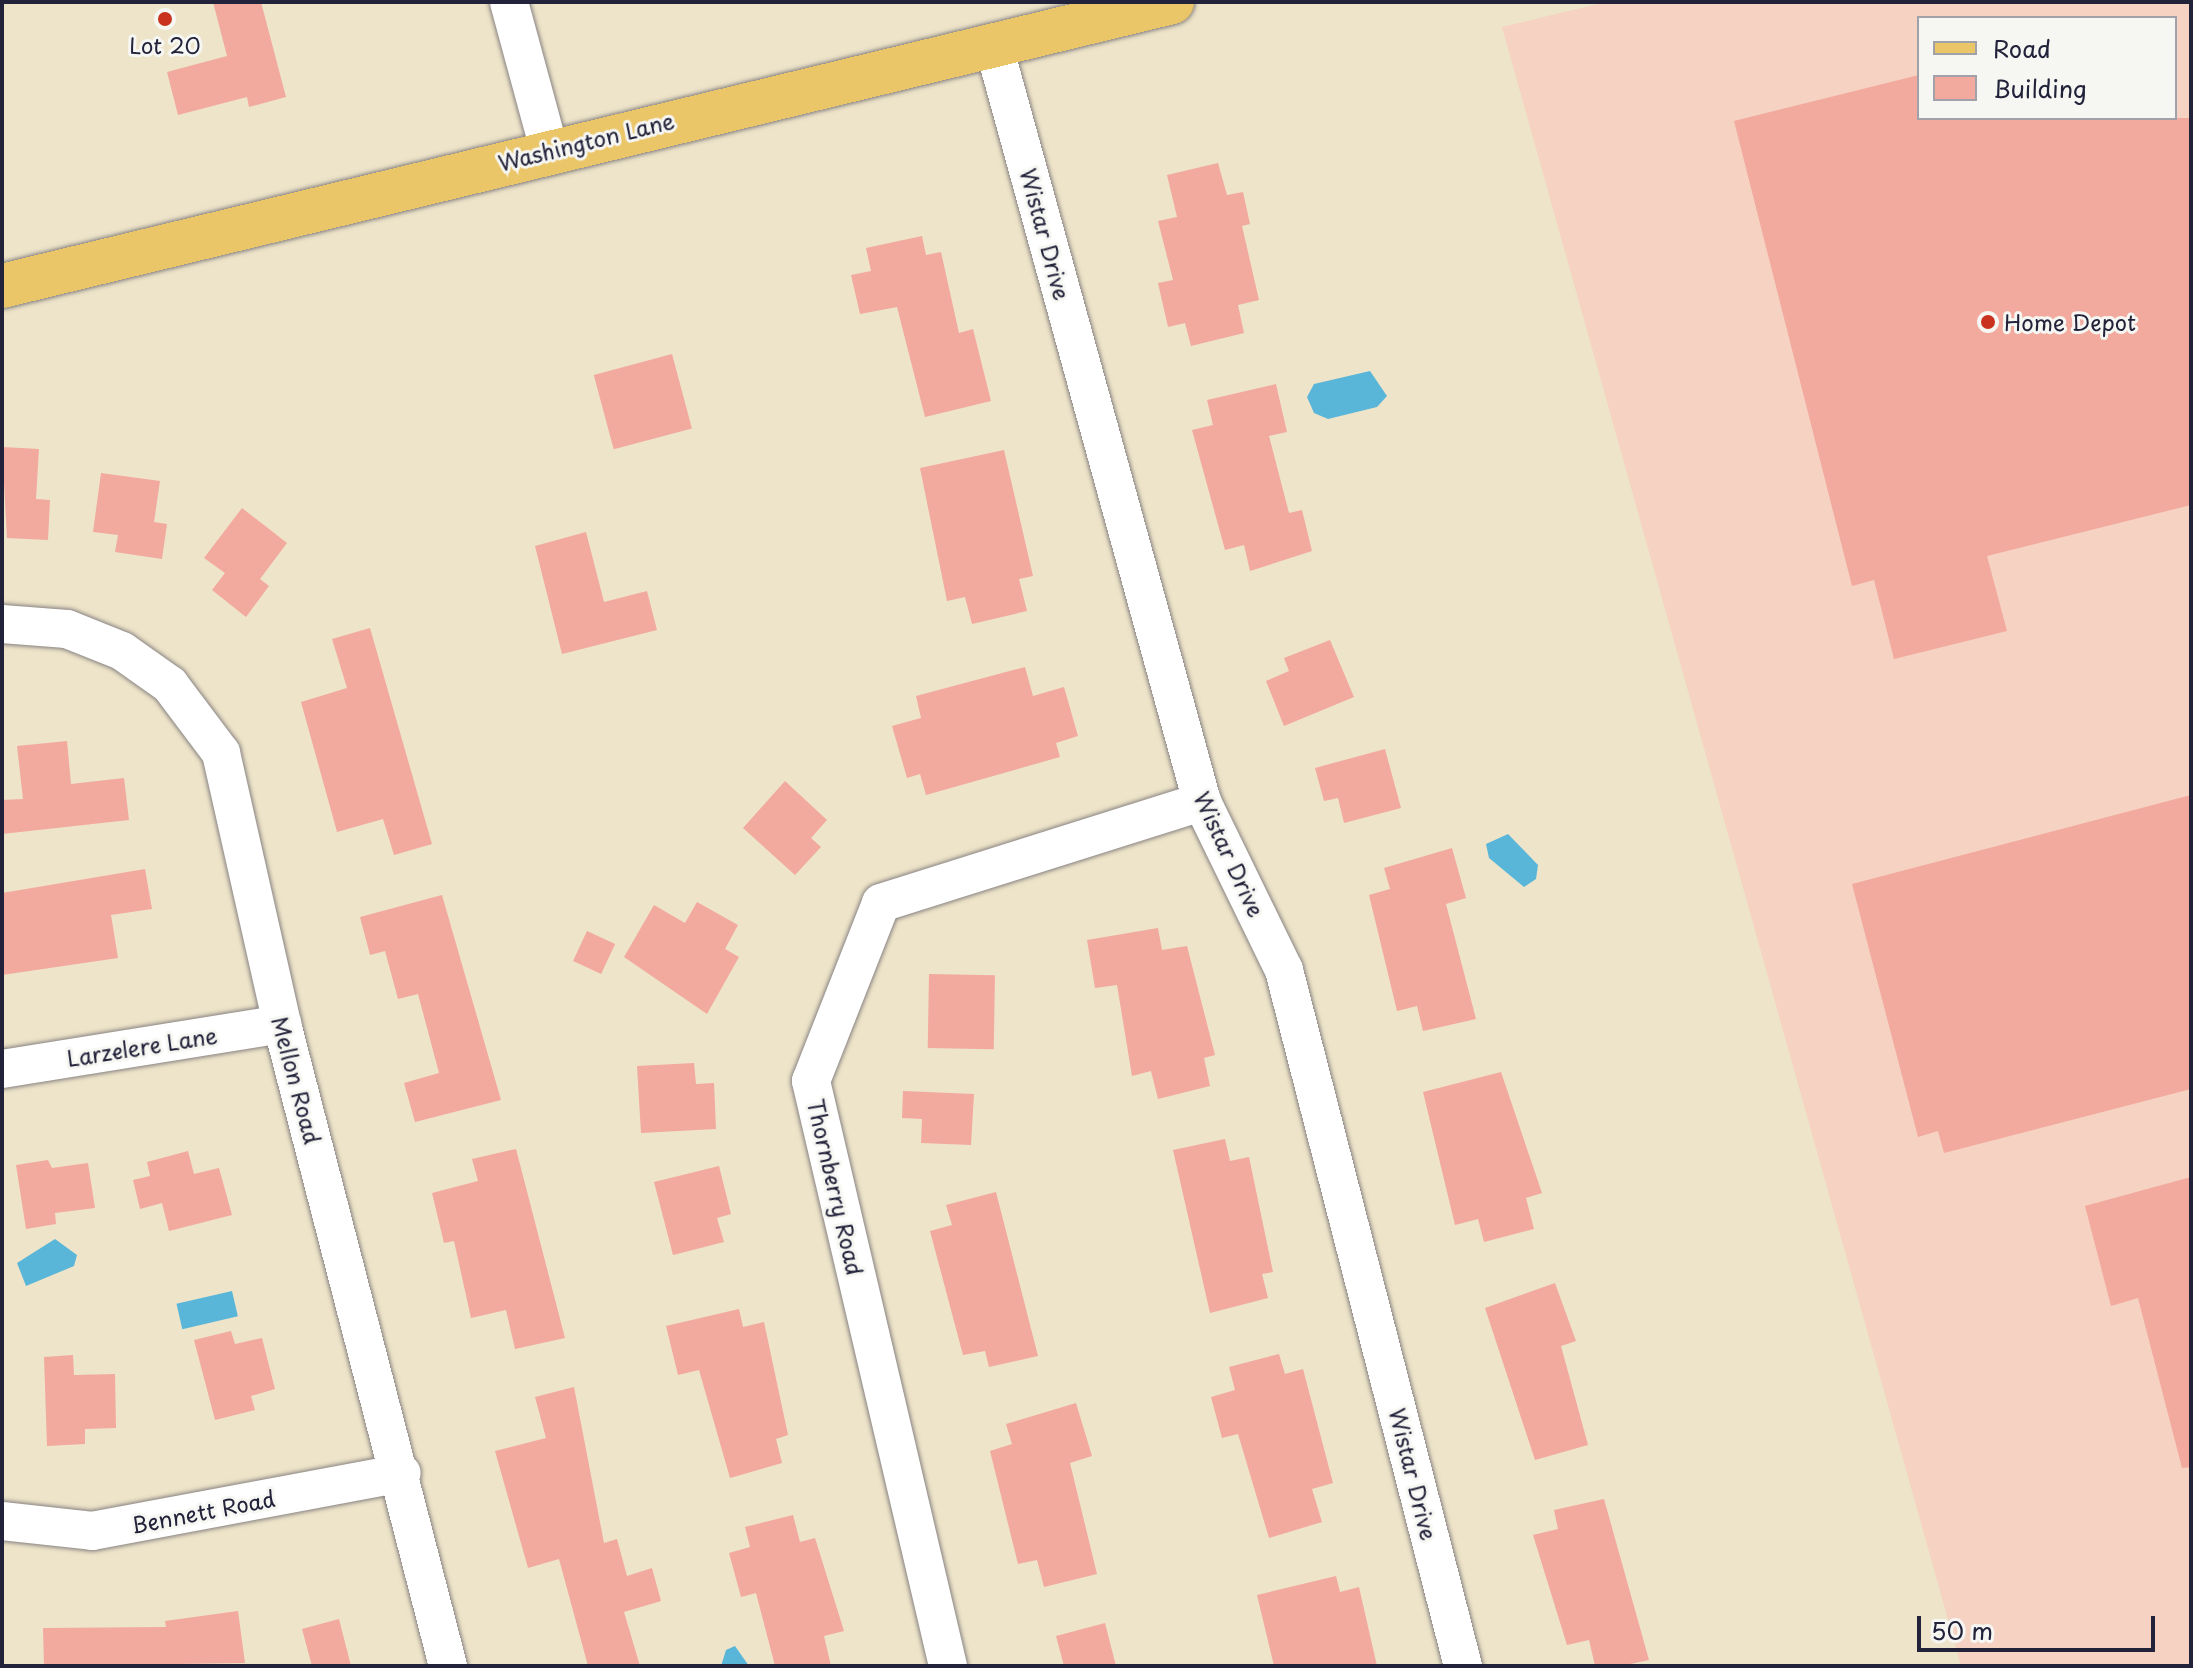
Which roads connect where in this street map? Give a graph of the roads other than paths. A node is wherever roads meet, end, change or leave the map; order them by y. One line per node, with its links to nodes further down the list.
1 (509, 2): 4 (street)
2 (1172, 2): 3 (main road, Washington Lane)
3 (993, 43): 4 (main road, Washington Lane); 7 (street, Wistar Drive)
4 (549, 149): 5 (main road, Washington Lane)
5 (2, 286)
6 (2, 624): 8 (street, Mellon Road)
7 (1202, 802): 13 (street, Thornberry Road); 14 (street, Wistar Drive)
8 (282, 1024): 9 (street, Larzelere Lane); 10 (street, Mellon Road)
9 (2, 1069)
10 (402, 1473): 11 (street, Bennett Road); 12 (street, Mellon Road)
11 (2, 1521)
12 (448, 1666)
13 (948, 1666)
14 (1463, 1666)

